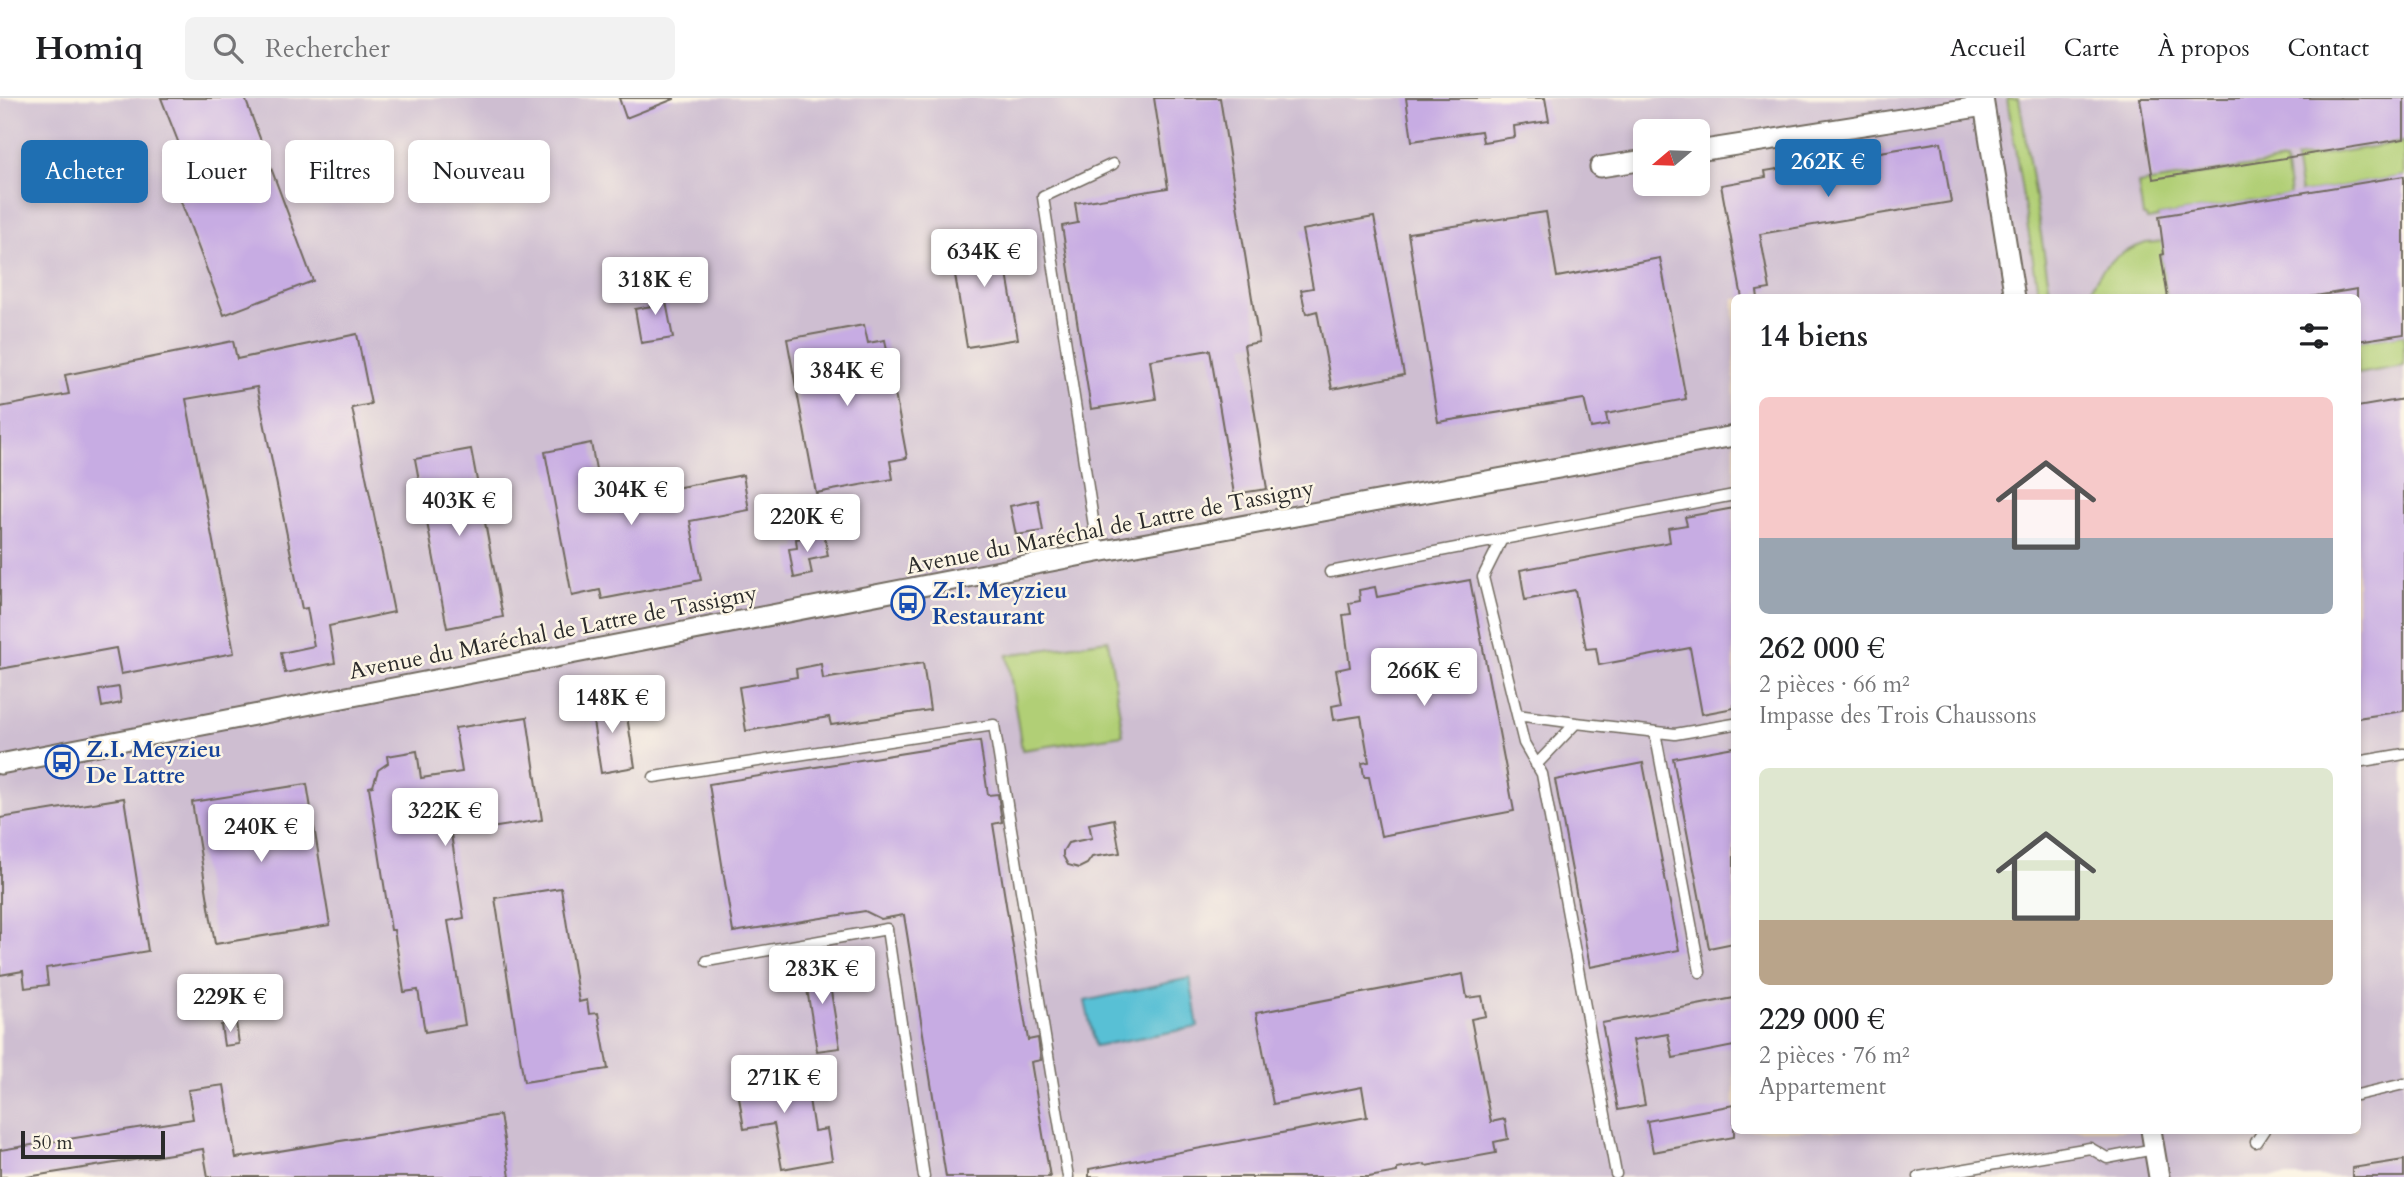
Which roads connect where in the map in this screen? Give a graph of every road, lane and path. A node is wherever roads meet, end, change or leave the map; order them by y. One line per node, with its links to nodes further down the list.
1 (1984, 102): 2 (street); 6 (street)
2 (1710, 149)
3 (1633, 162): 5 (street)
4 (1113, 164): 10 (lane)
5 (1600, 167)
6 (2014, 294)
7 (1731, 437): 10 (street, Avenue du Maréchal de Lattre de Tassigny)
8 (1731, 496): 9 (lane)
9 (1502, 539): 11 (lane); 12 (lane)
10 (1098, 552): 18 (street, Avenue du Maréchal de Lattre de Tassigny)
11 (1330, 572)
12 (1517, 715): 13 (lane); 19 (lane)
13 (1576, 723): 15 (lane); 19 (lane)
14 (1731, 725): 15 (lane)
15 (1655, 732): 22 (lane)
16 (2404, 754): 17 (lane)
17 (2361, 761)
18 (0, 764)
19 (1536, 765): 28 (lane)
20 (654, 777): 30 (lane)
21 (707, 961): 29 (lane)
22 (1700, 972)
23 (2404, 1084): 24 (lane)
24 (2361, 1094)
25 (2261, 1134): 27 (lane)
26 (2152, 1140): 31 (lane); 32 (street)
27 (2256, 1142)
28 (1616, 1174)
29 (924, 1177)
30 (1068, 1177)
31 (1919, 1177)
32 (2159, 1177)

